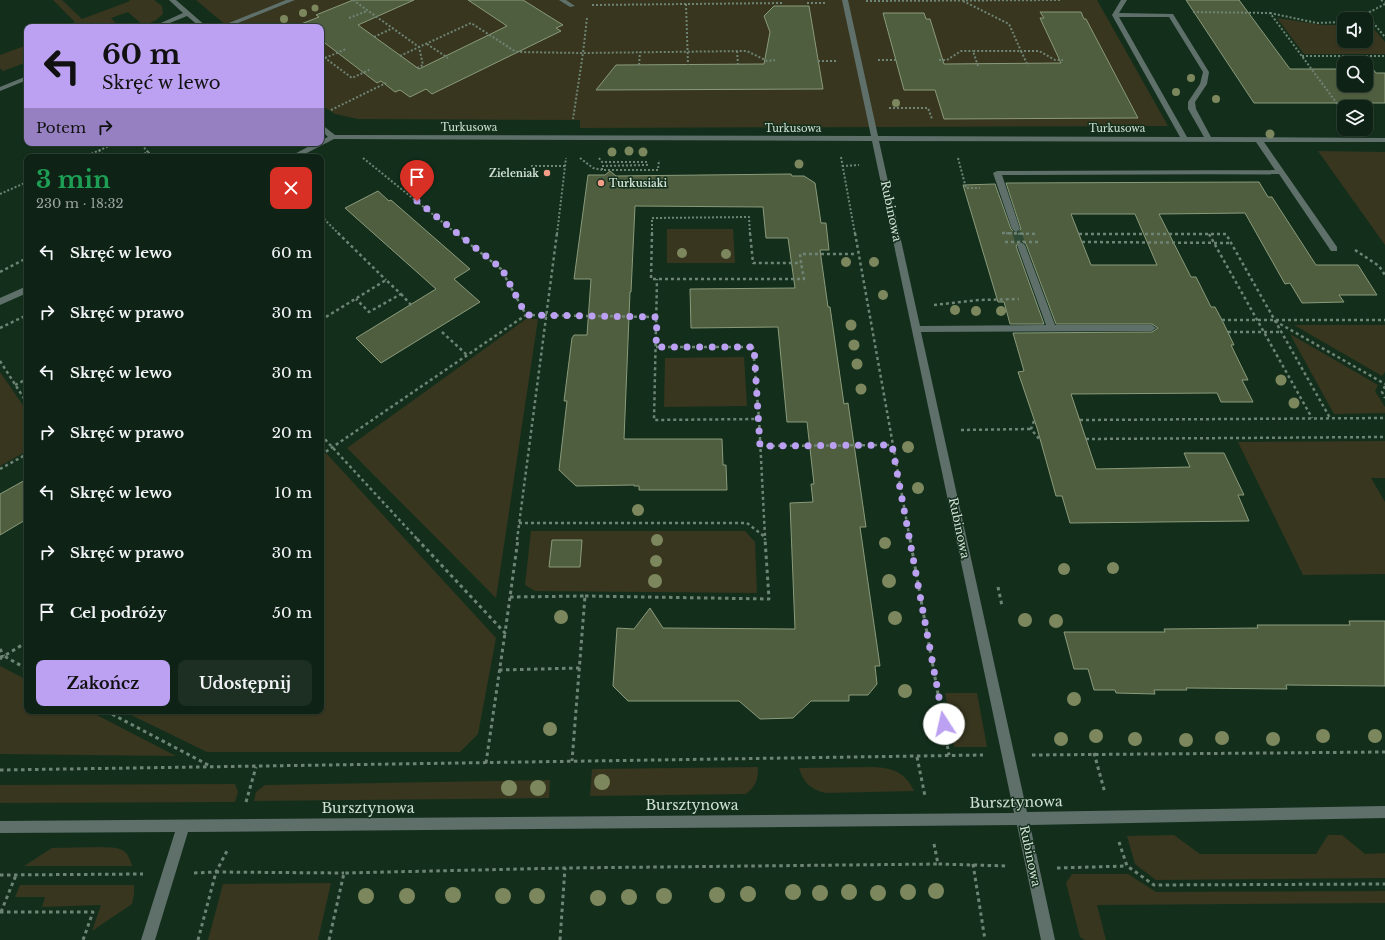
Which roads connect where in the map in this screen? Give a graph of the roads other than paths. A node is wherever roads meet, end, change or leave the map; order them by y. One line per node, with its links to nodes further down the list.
1 (172, 0): 7 (street)
2 (292, 0): 11 (street)
3 (562, 0): 6 (street)
4 (1124, 0): 8 (street)
5 (845, 1): 16 (street, Rubinowa)
6 (572, 6)
7 (188, 13): 9 (street); 10 (street)
8 (1114, 14): 17 (street); 18 (street)
9 (162, 24)
10 (201, 24)
11 (230, 24)
12 (24, 79): 13 (street)
13 (0, 89)
14 (324, 129): 15 (street)
15 (333, 137): 16 (street, Turkusowa); 21 (street)
16 (875, 138): 17 (street, Turkusowa); 31 (street, Rubinowa)
17 (1184, 138): 18 (street, Turkusowa)
18 (1208, 138): 19 (street, Turkusowa)
19 (1258, 139): 20 (street, Turkusowa); 24 (street)
20 (1385, 140)
21 (324, 142)
22 (315, 146): 23 (street)
23 (299, 154)
24 (1280, 172): 25 (street); 27 (street)
25 (1016, 229)
26 (1021, 245): 32 (street)
27 (1334, 249)
28 (24, 290): 29 (street)
29 (0, 302)
30 (1152, 328): 32 (street)
31 (916, 329): 32 (street); 34 (street, Rubinowa)
32 (1052, 329)
33 (1385, 812): 34 (street, Bursztynowa)
34 (1022, 819): 35 (street, Bursztynowa); 38 (street, Rubinowa)
35 (183, 826): 36 (street, Bursztynowa); 37 (street)
36 (0, 827)
37 (148, 940)
38 (1048, 940)

